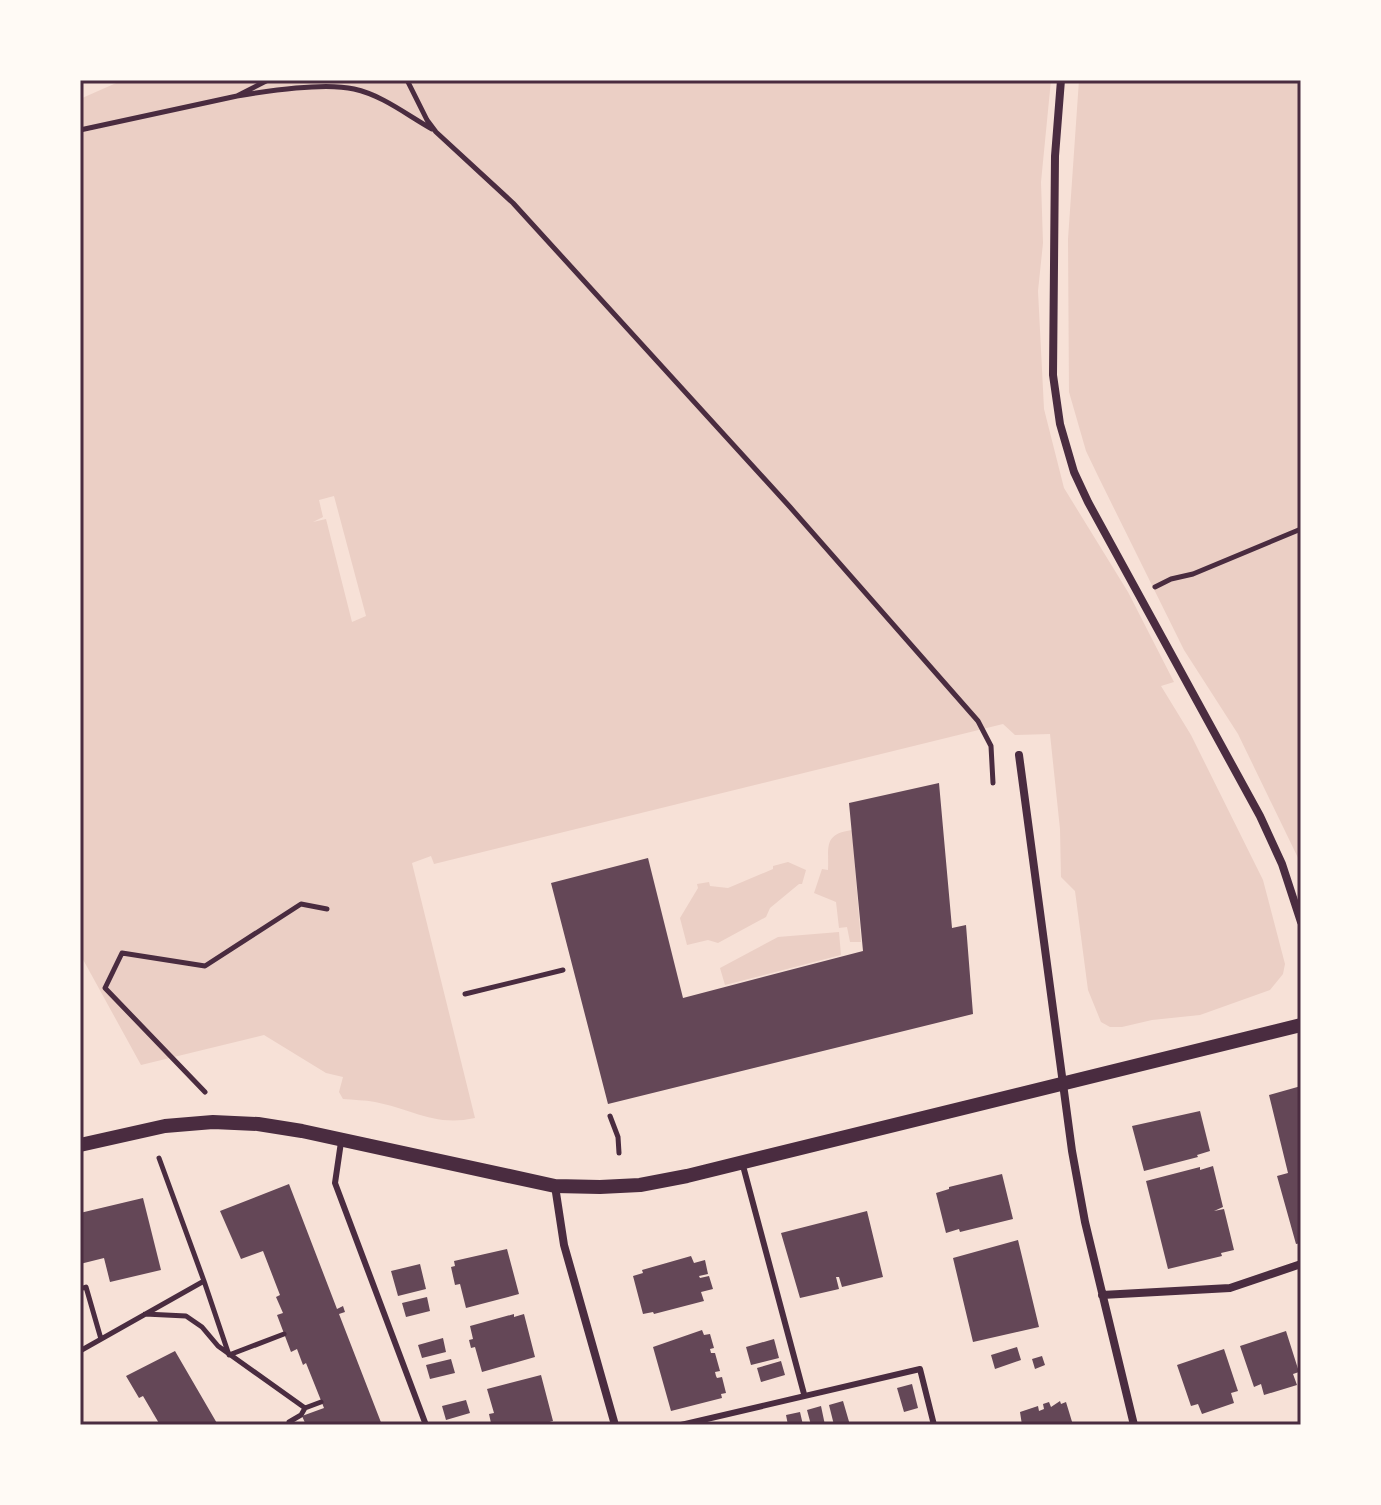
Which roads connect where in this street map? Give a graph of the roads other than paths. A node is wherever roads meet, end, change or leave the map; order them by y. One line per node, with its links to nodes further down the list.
1 (1061, 80): 3 (street)
2 (1019, 755): 5 (street)
3 (1301, 922)
4 (1301, 1025): 5 (street)
5 (1065, 1084): 8 (street); 11 (street)
6 (341, 1140): 7 (street); 9 (street); 13 (lane)
7 (80, 1145)
8 (742, 1162): 9 (street); 12 (lane)
9 (555, 1186): 14 (street)
10 (1301, 1264): 11 (street)
11 (1102, 1295): 17 (street)
12 (804, 1394): 15 (lane); 16 (lane)
13 (426, 1425)
14 (615, 1425)
15 (681, 1425)
16 (934, 1425)
17 (1134, 1425)

